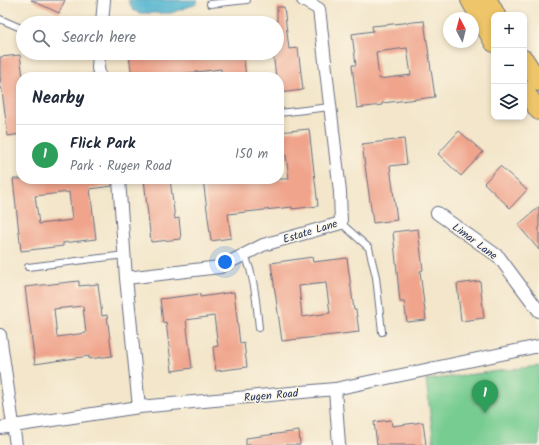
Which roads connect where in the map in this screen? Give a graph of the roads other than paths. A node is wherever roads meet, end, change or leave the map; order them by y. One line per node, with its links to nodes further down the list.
1 (104, 0): 8 (street)
2 (247, 0): 6 (lane)
3 (303, 0): 17 (street, Estate Lane)
4 (470, 0): 11 (main road)
5 (488, 0): 7 (main road)
6 (210, 4)
7 (494, 12)
8 (103, 16)
9 (0, 19): 10 (lane)
10 (16, 26)
11 (491, 38)
12 (99, 60): 14 (street)
13 (527, 64): 15 (main road)
14 (99, 72)
15 (539, 82)
16 (527, 94): 18 (main road)
17 (330, 107): 19 (lane); 22 (street, Estate Lane)
18 (539, 111)
19 (284, 112)
20 (119, 184): 24 (street)
21 (437, 213): 27 (street, Limar Lane)
22 (341, 223): 23 (street, Estate Lane); 29 (lane)
23 (245, 254): 26 (street, Estate Lane); 28 (lane)
24 (125, 256): 25 (lane); 26 (street)
25 (28, 267)
26 (126, 278): 33 (street)
27 (539, 311)
28 (259, 328)
29 (382, 332)
30 (0, 335): 34 (street)
31 (539, 346): 32 (street, Rugen Road)
32 (334, 389): 33 (street, Rugen Road); 37 (street)
33 (139, 407): 34 (street, Rugen Road)
34 (13, 426): 35 (street, Rugen Road); 36 (street)
35 (0, 428)
36 (16, 445)
37 (339, 445)

